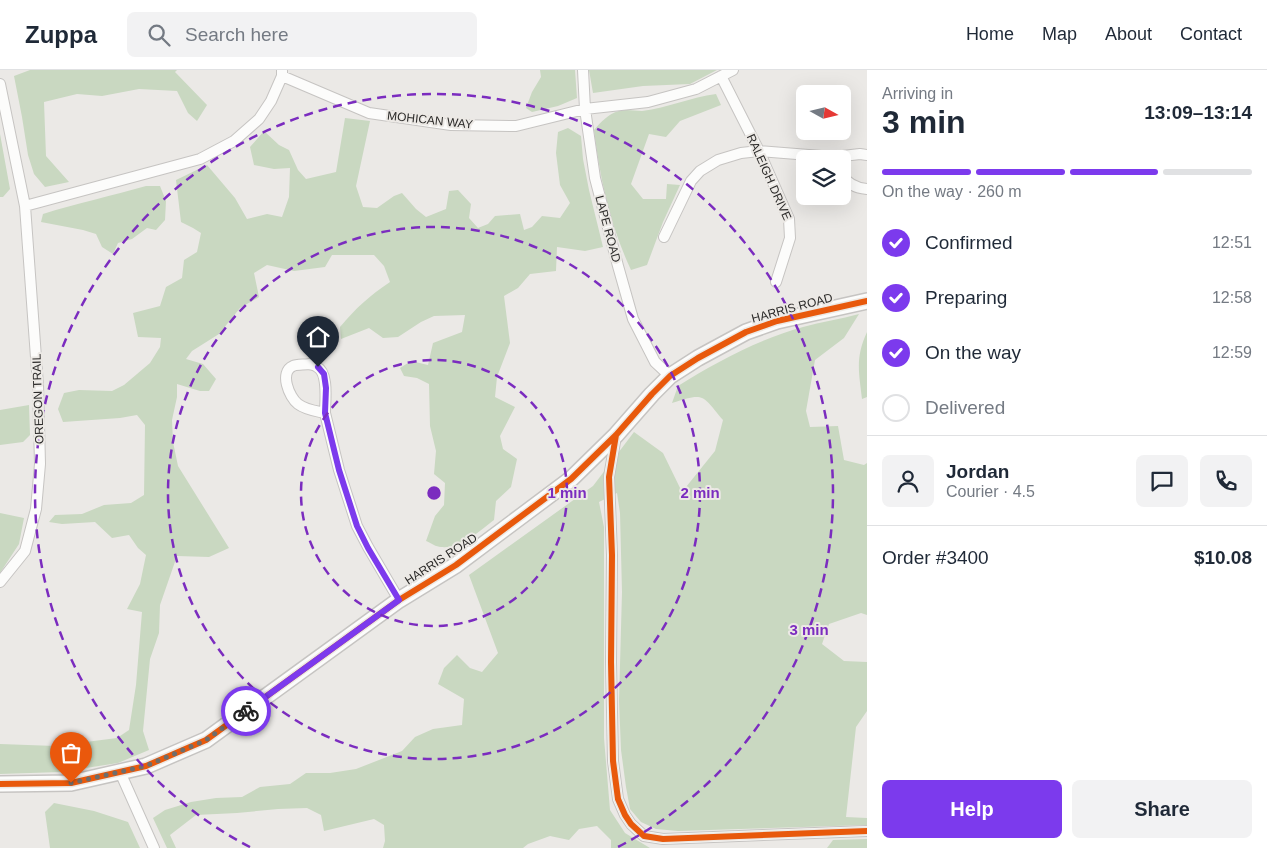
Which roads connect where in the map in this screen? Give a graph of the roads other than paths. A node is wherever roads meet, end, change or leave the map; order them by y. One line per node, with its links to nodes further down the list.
1 (583, 70): 6 (street, LAPE ROAD)
2 (733, 70): 4 (street, MOHICAN WAY)
3 (282, 73): 6 (street, MOHICAN WAY); 13 (street)
4 (720, 76): 6 (street, MOHICAN WAY); 7 (street, RALEIGH DRIVE)
5 (0, 84): 13 (street, OREGON TRAIL)
6 (585, 109): 17 (street, LAPE ROAD)
7 (759, 151): 8 (street); 14 (street); 15 (street, RALEIGH DRIVE)
8 (796, 154)
9 (851, 155): 10 (street)
10 (867, 155)
11 (851, 184): 12 (street)
12 (867, 189)
13 (25, 206): 20 (street, OREGON TRAIL)
14 (664, 237)
15 (776, 282)
16 (867, 301): 17 (street, HARRIS ROAD)
17 (670, 376): 19 (street, HARRIS ROAD)
18 (325, 413): 18 (street); 21 (street)
19 (616, 435): 21 (street, HARRIS ROAD); 24 (street)
20 (0, 582)
21 (399, 600): 22 (street, HARRIS ROAD)
22 (120, 772): 23 (street, HARRIS ROAD); 25 (street)
23 (0, 784)
24 (867, 831)
25 (154, 848)

